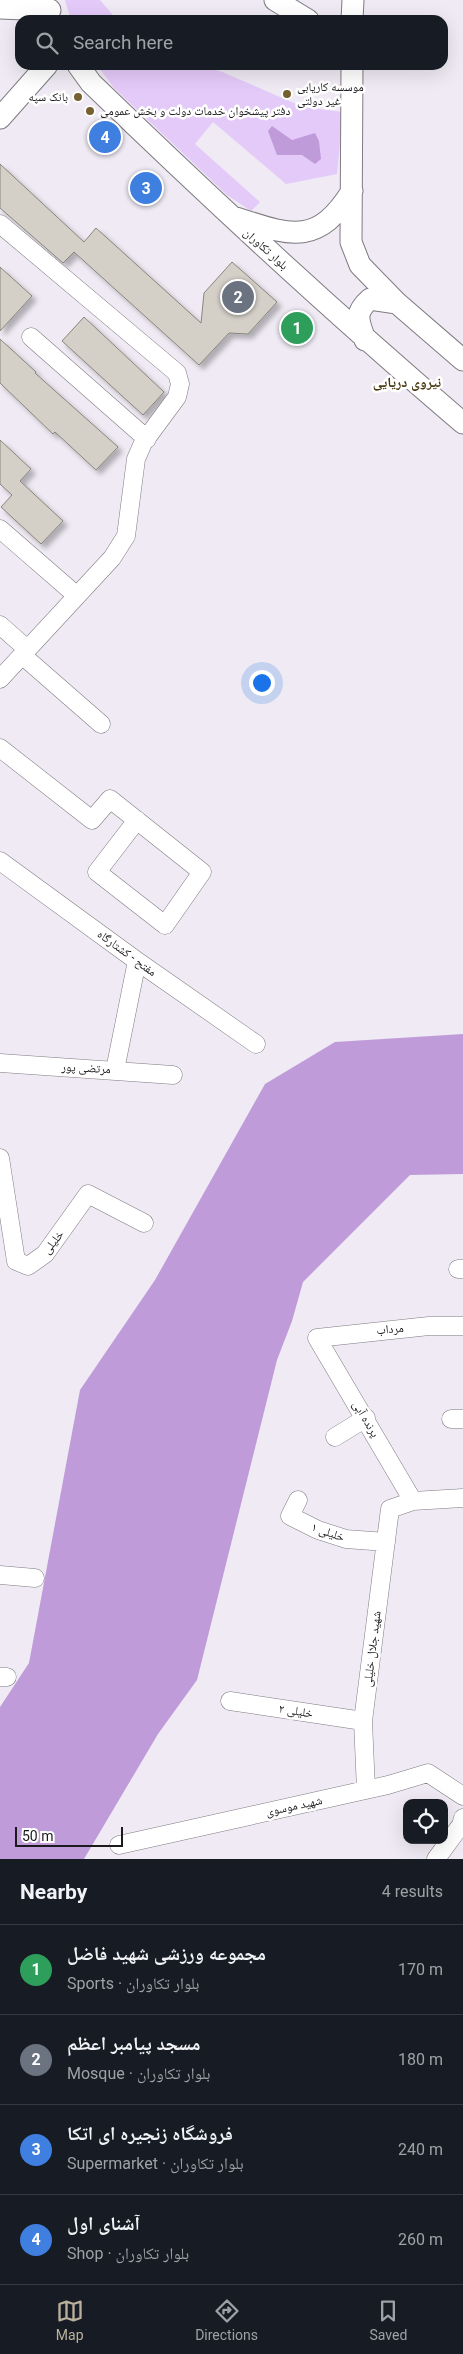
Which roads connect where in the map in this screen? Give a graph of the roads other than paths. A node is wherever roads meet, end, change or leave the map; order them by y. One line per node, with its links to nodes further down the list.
1 (275, 0): 5 (main road)
2 (352, 0): 6 (main road)
3 (0, 8): 4 (main road)
4 (50, 10)
5 (300, 15)
6 (352, 15)
7 (43, 70): 10 (main road)
8 (82, 70): 12 (main road, بلوار تکاوران)
9 (352, 70): 11 (main road)
10 (0, 118)
11 (352, 191): 12 (main road); 14 (main road)
12 (229, 216): 16 (main road, بلوار تکاوران)
13 (0, 224): 19 (street)
14 (397, 303): 16 (main road); 17 (main road)
15 (31, 337): 19 (street)
16 (365, 340): 18 (main road, بلوار تکاوران)
17 (463, 360)
18 (463, 423)
19 (146, 439): 21 (street)
20 (0, 529): 21 (street)
21 (76, 595): 23 (street)
22 (0, 625): 23 (street)
23 (24, 652): 24 (street); 25 (street)
24 (0, 679)
25 (101, 724)
26 (0, 748): 27 (street)
27 (137, 820): 27 (street)
28 (0, 861): 29 (street, مفتح - کشتارگاه)
29 (137, 960): 30 (street, مفتح - کشتارگاه); 32 (street)
30 (256, 1044)
31 (0, 1063): 32 (street, مرتضی پور)
32 (115, 1070): 33 (street, مرتضی پور)
33 (172, 1075)
34 (0, 1158): 35 (street, خلیلی)
35 (144, 1223)
36 (463, 1326): 37 (street, مرداب)
37 (317, 1338): 38 (street, پرنده آبی)
38 (366, 1418): 39 (street); 42 (street, پرنده آبی)
39 (335, 1437)
40 (463, 1498): 42 (street)
41 (298, 1500): 43 (street, خلیلی ۱)
42 (413, 1501): 43 (street, شهید جلال خلیلی)
43 (386, 1542): 47 (street, شهید جلال خلیلی)
44 (0, 1575): 45 (street)
45 (36, 1578)
46 (230, 1701): 47 (street, خلیلی ۲)
47 (363, 1721): 48 (street, شهید جلال خلیلی)
48 (366, 1790): 49 (street, شهید موسوی); 51 (street, شهید موسوی)
49 (463, 1796)
50 (463, 1818): 52 (street)
51 (119, 1844)
52 (436, 1859)

